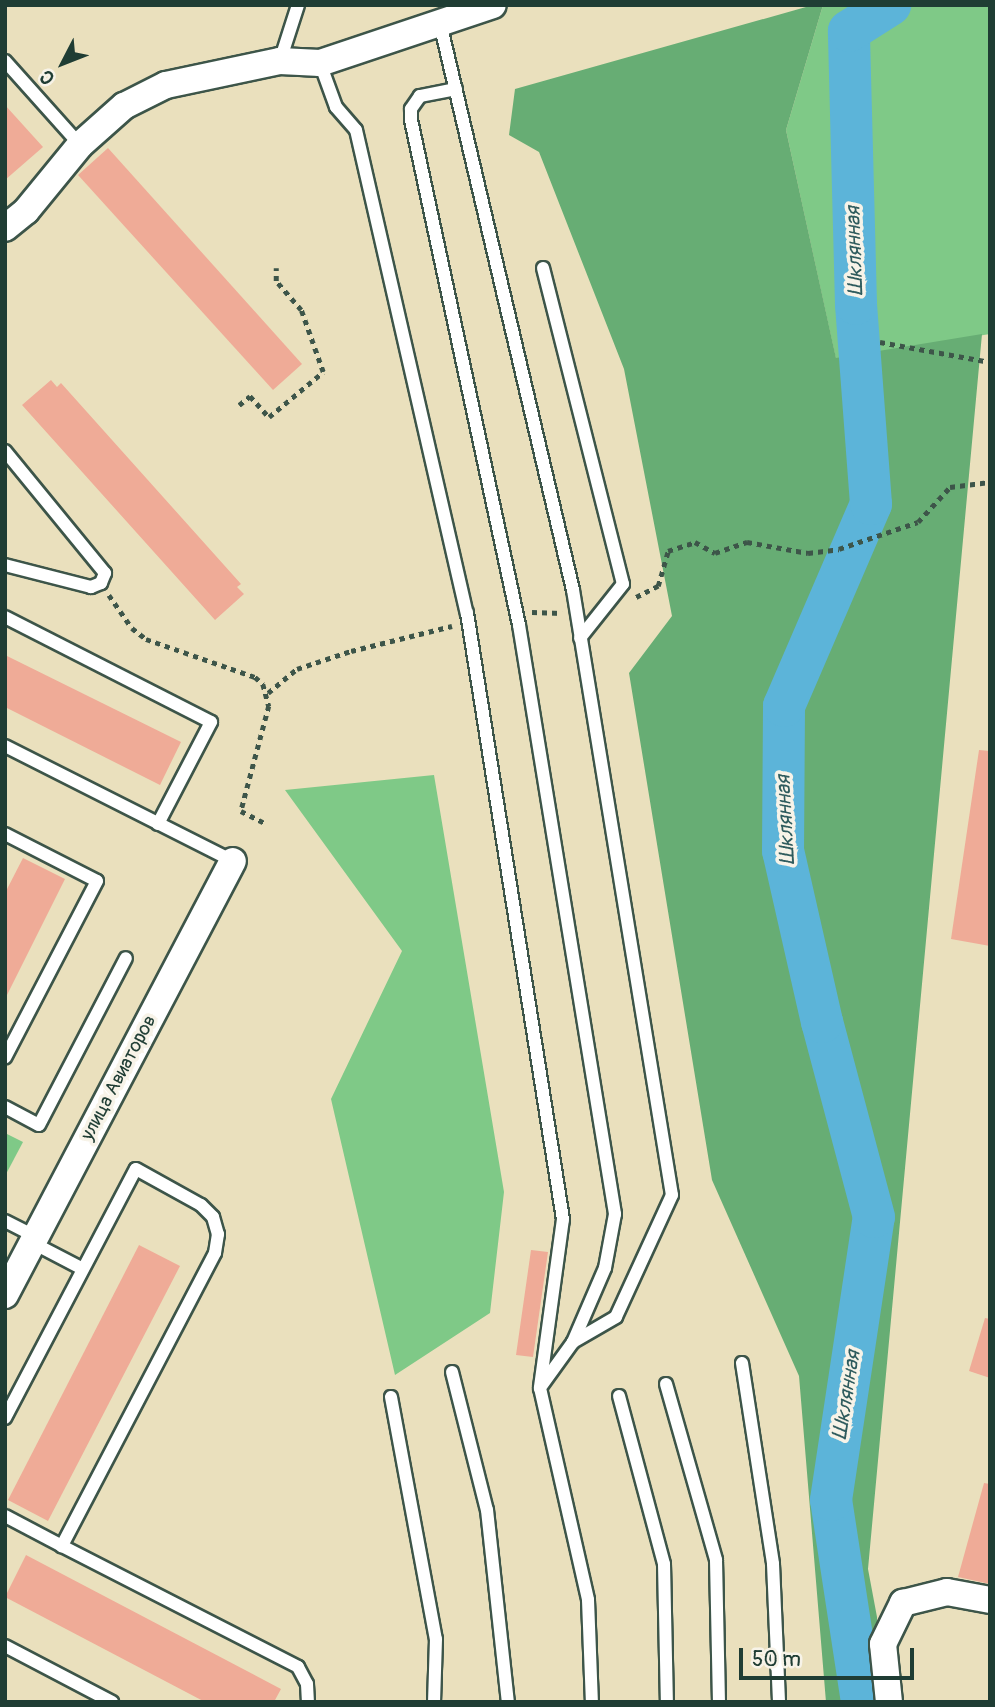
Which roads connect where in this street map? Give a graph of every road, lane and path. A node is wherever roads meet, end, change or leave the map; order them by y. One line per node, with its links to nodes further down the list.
1 (298, 5): 5 (lane)
2 (493, 5): 3 (street)
3 (440, 23): 6 (street); 7 (lane)
4 (5, 61): 8 (lane)
5 (280, 61): 6 (street); 8 (street)
6 (320, 63): 38 (lane)
7 (456, 89): 21 (lane); 34 (lane)
8 (80, 145): 9 (street)
9 (5, 228)
10 (276, 268): 14 (path)
11 (543, 268): 21 (lane)
12 (880, 342): 13 (path)
13 (990, 362)
14 (239, 405)
15 (5, 451): 19 (lane)
16 (990, 482): 17 (path)
17 (839, 550)
18 (5, 565): 19 (lane)
19 (101, 583): 24 (path)
20 (5, 617): 23 (lane)
21 (580, 638): 34 (lane)
22 (5, 746): 23 (lane)
23 (158, 824): 26 (lane)
24 (267, 824)
25 (5, 834): 28 (lane)
26 (233, 861): 31 (street, улица Авиаторов)
27 (126, 958): 29 (lane)
28 (5, 1058)
29 (5, 1107)
30 (5, 1221): 31 (lane)
31 (35, 1240): 32 (lane); 33 (street, улица Авиаторов)
32 (83, 1269): 41 (lane); 43 (lane)
33 (5, 1295)
34 (573, 1342): 38 (lane)
35 (742, 1363): 53 (lane)
36 (452, 1372): 49 (lane)
37 (666, 1384): 52 (lane)
38 (540, 1388): 50 (lane)
39 (619, 1396): 51 (lane)
40 (391, 1397): 48 (lane)
41 (5, 1418)
42 (5, 1516): 43 (lane)
43 (62, 1546): 47 (lane)
44 (990, 1600): 54 (street)
45 (5, 1647): 46 (lane)
46 (112, 1702)
47 (308, 1702)
48 (434, 1702)
49 (508, 1702)
50 (592, 1702)
51 (667, 1702)
52 (719, 1702)
53 (779, 1702)
54 (889, 1702)

